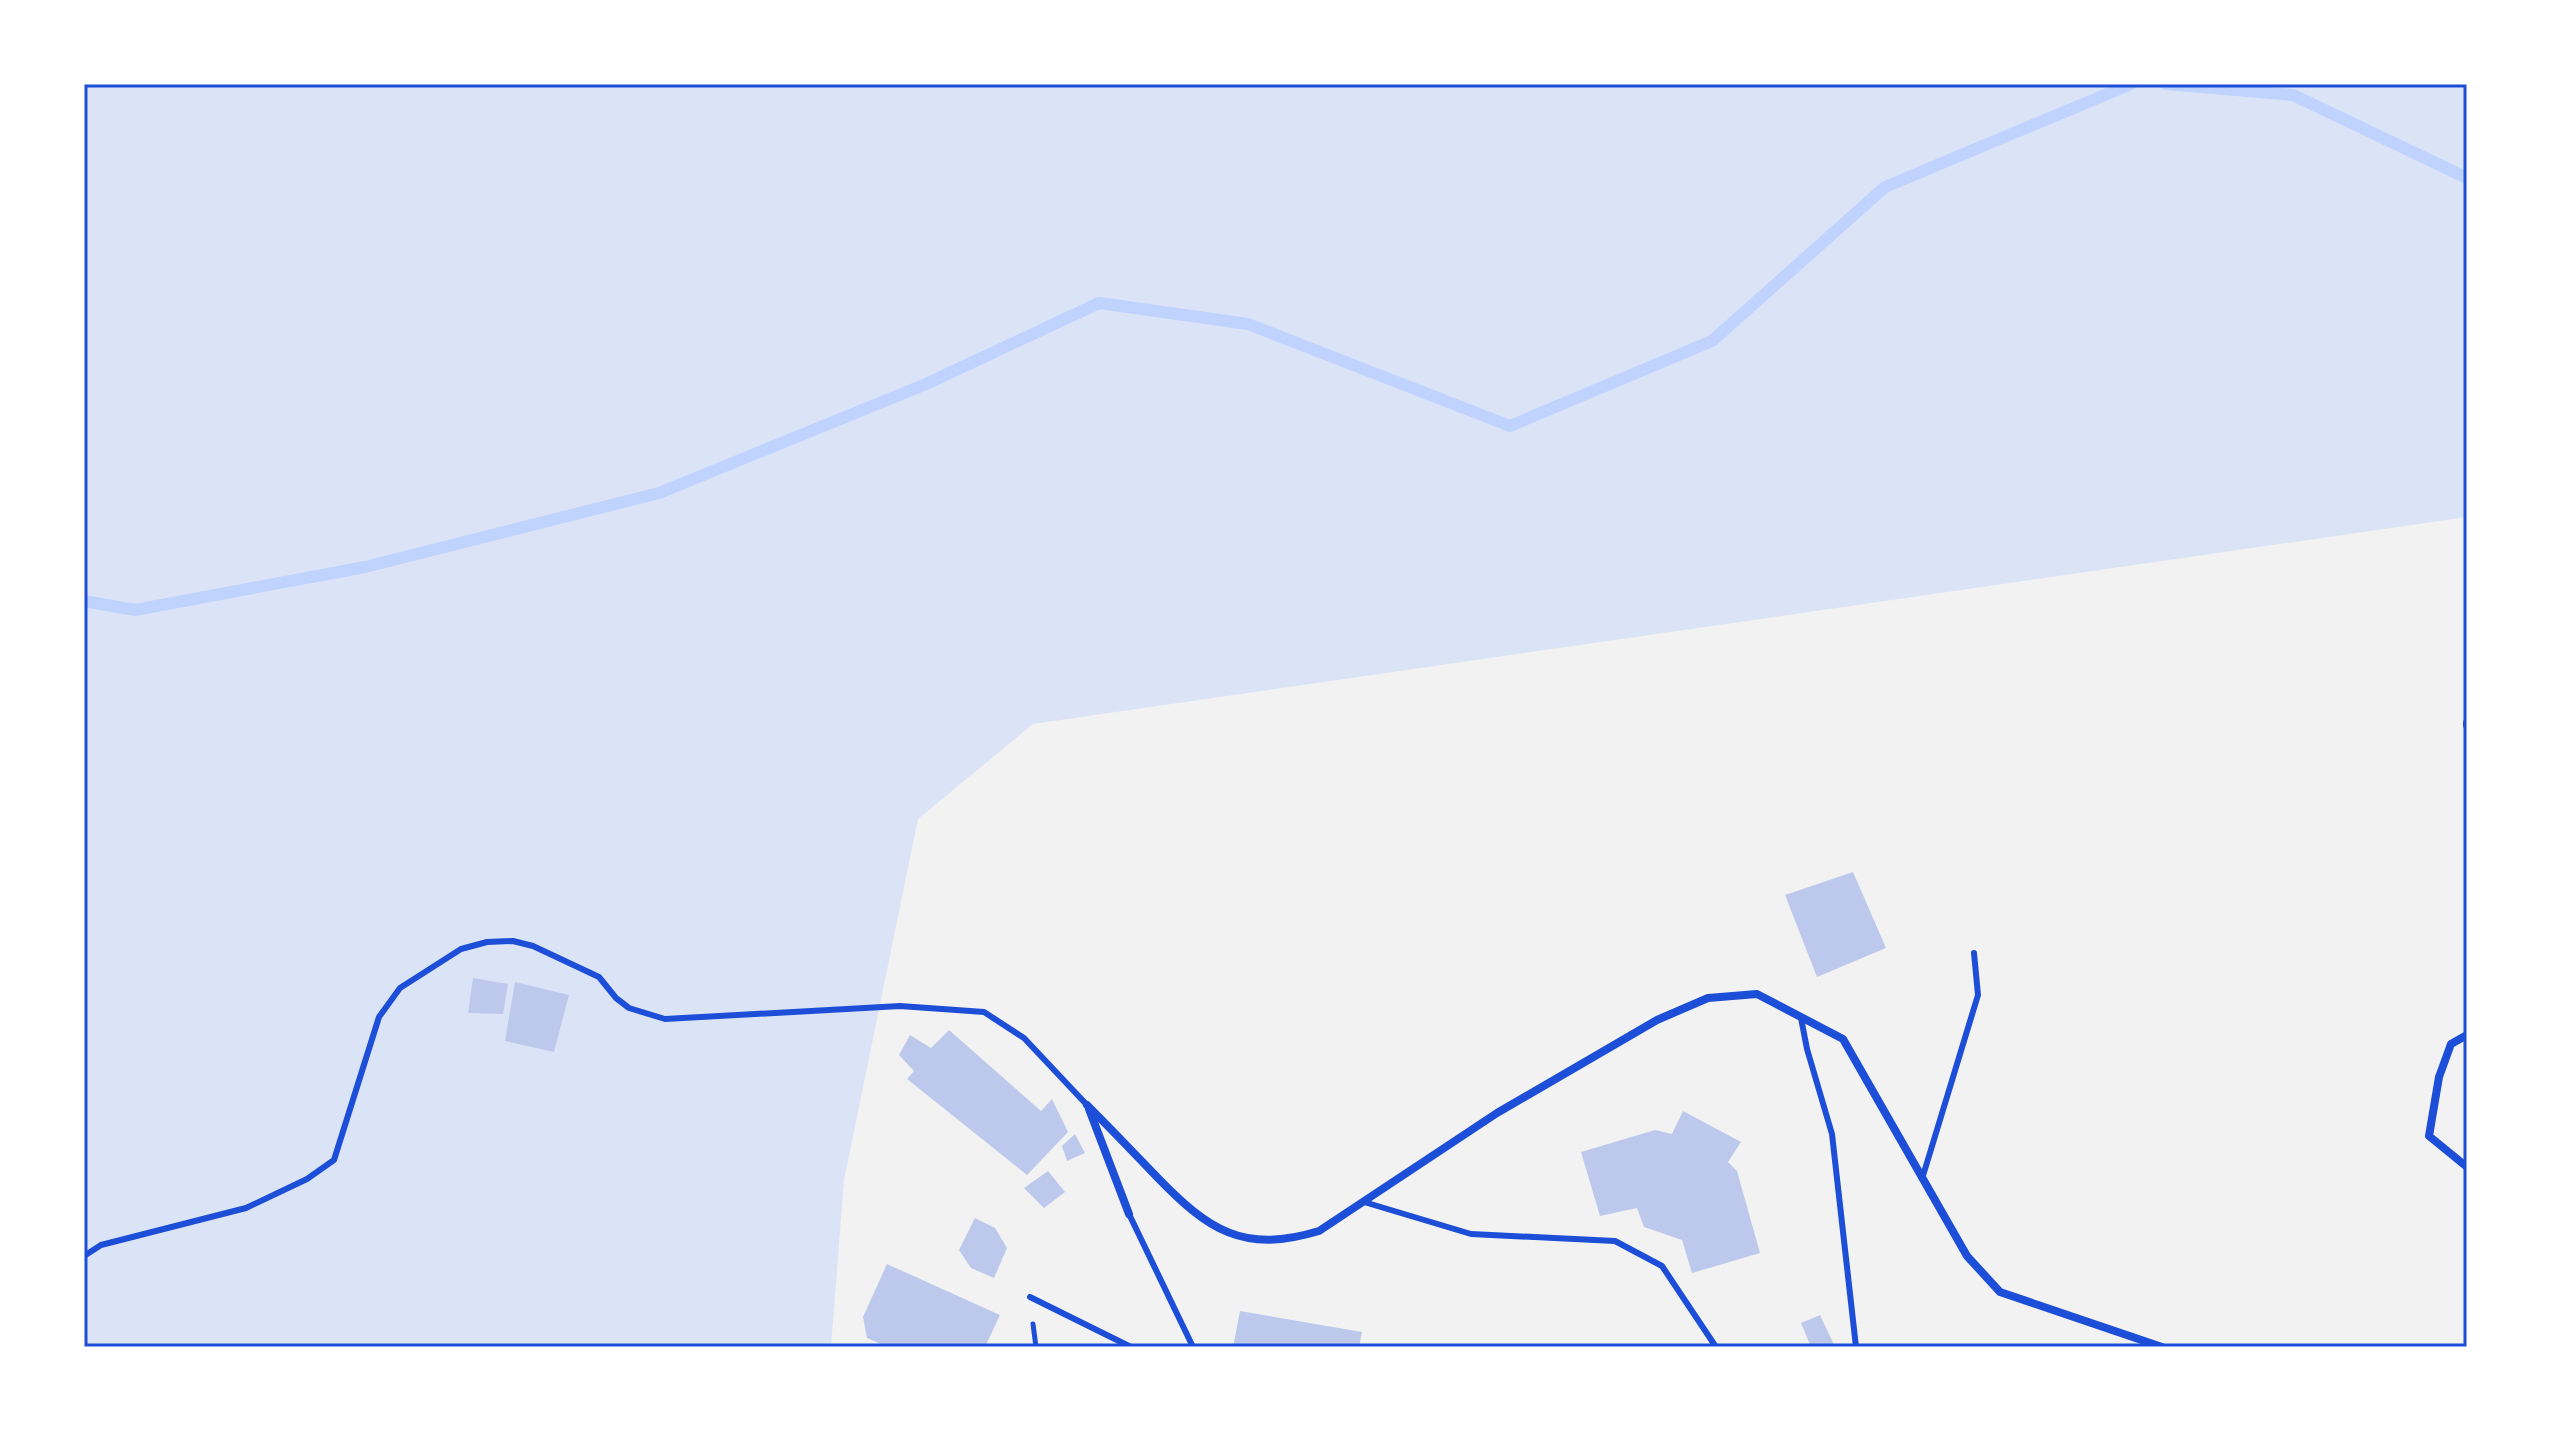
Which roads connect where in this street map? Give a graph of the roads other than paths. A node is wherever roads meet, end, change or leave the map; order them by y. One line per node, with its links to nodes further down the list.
1 (1974, 953): 6 (lane)
2 (1801, 1014): 6 (street); 7 (street); 14 (lane)
3 (2467, 1035): 5 (street)
4 (1087, 1105): 7 (street); 8 (street); 9 (lane)
5 (2467, 1167)
6 (1922, 1179): 15 (street)
7 (1364, 1202): 13 (lane)
8 (1129, 1214): 12 (lane)
9 (84, 1256)
10 (1030, 1297): 11 (lane)
11 (1131, 1347)
12 (1193, 1347)
13 (1716, 1347)
14 (1856, 1347)
15 (2162, 1347)

